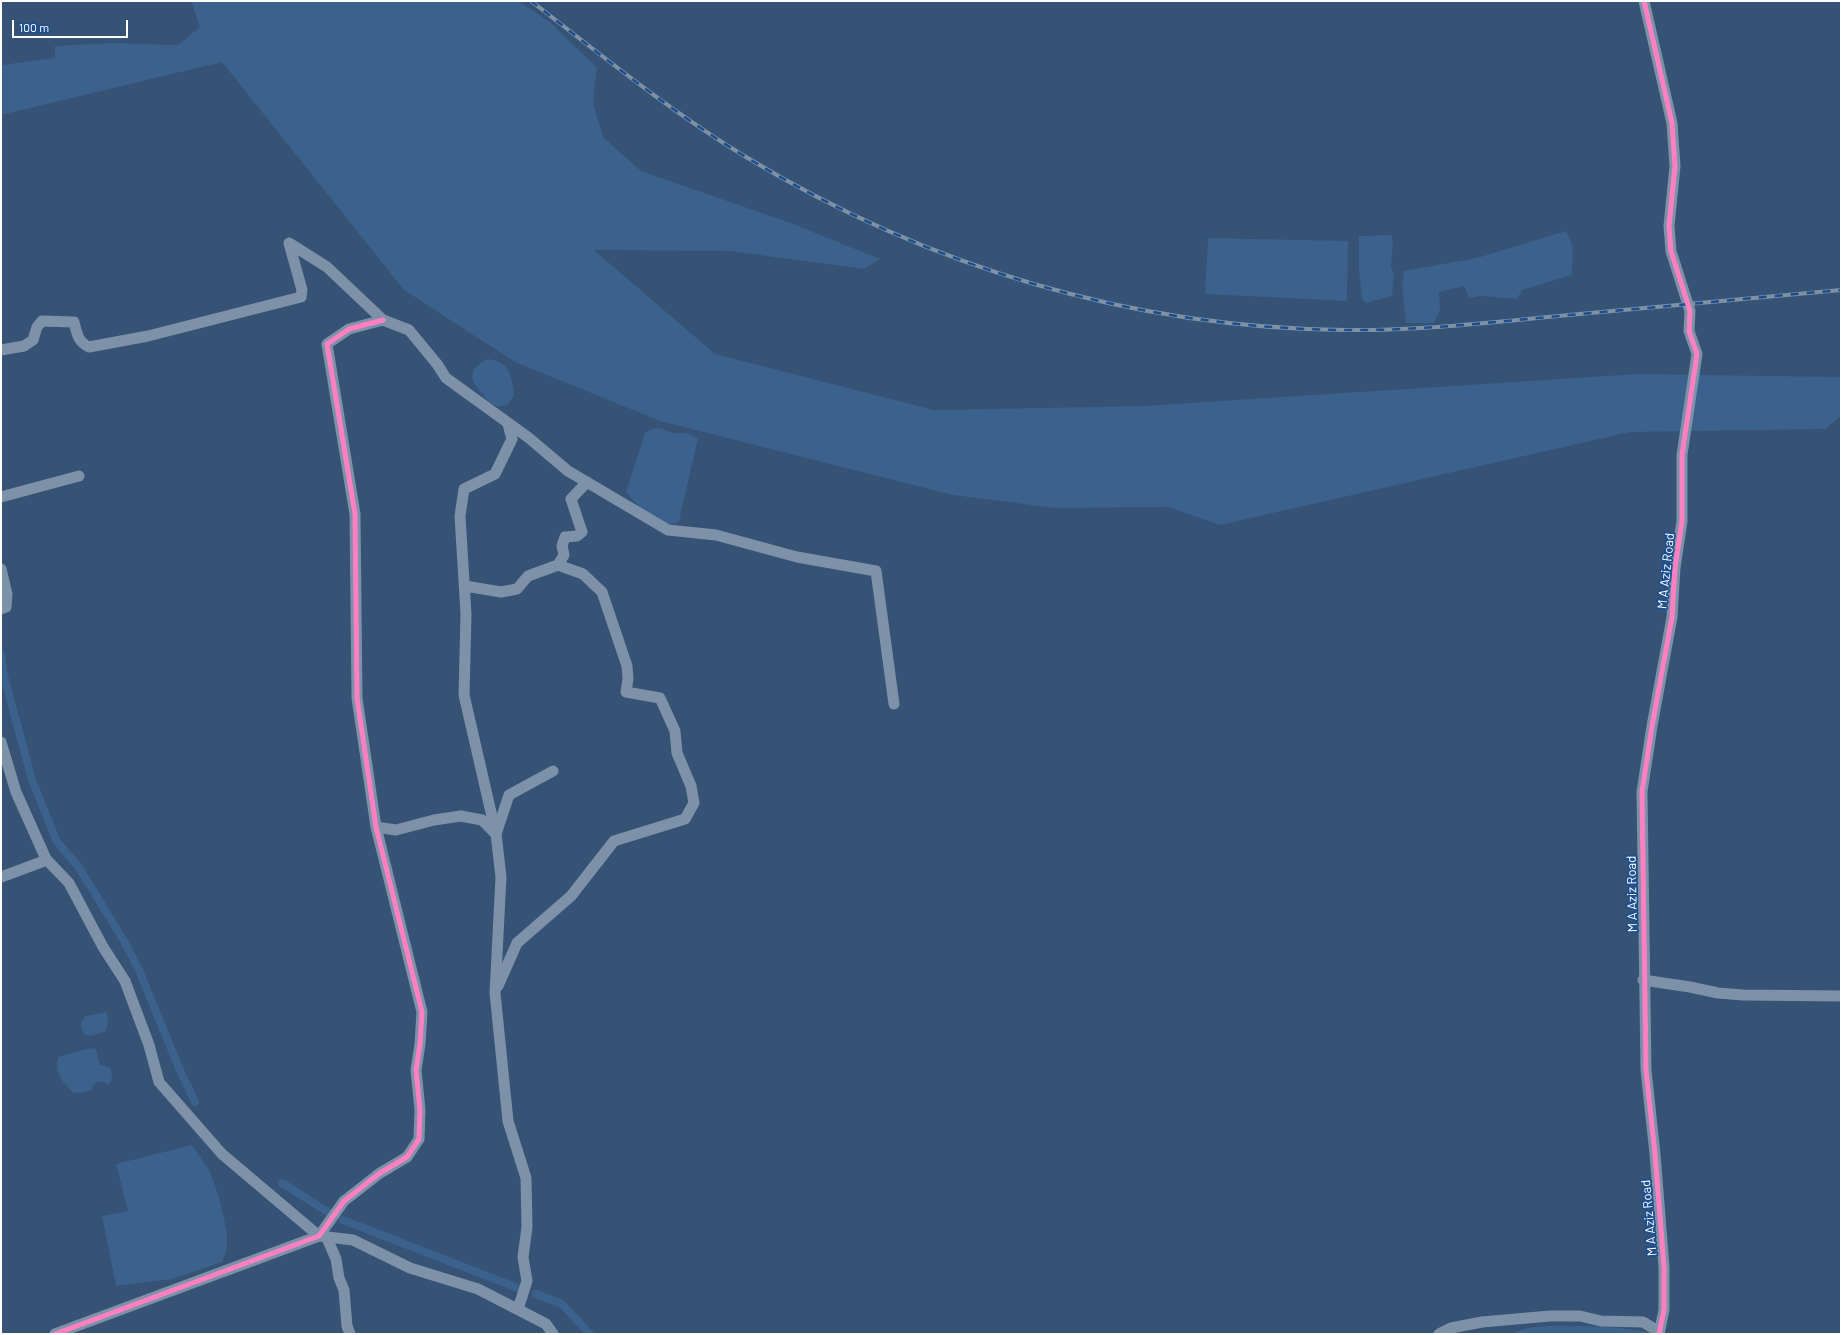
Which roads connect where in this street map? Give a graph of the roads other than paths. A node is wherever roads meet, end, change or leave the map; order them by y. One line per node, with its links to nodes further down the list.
1 (1644, 1): 19 (street, M A Aziz Road)
2 (383, 320): 3 (street); 4 (street); 15 (street)
3 (1, 350)
4 (508, 424): 6 (street); 10 (street)
5 (78, 476): 7 (street)
6 (587, 482): 8 (street); 12 (street)
7 (1, 498)
8 (558, 565): 10 (street); 20 (street)
9 (1, 569): 11 (street)
10 (464, 586): 16 (street)
11 (2, 609)
12 (894, 704)
13 (2, 747): 17 (street)
14 (553, 771): 16 (street)
15 (376, 827): 16 (street); 22 (street)
16 (496, 834): 20 (street)
17 (47, 860): 18 (street); 22 (street)
18 (1, 877)
19 (1643, 980): 21 (street); 24 (street, M A Aziz Road)
20 (495, 993): 23 (street)
21 (1841, 996)
22 (322, 1236): 23 (street); 25 (street); 26 (street)
23 (518, 1309): 27 (street)
24 (1659, 1333): 28 (street)
25 (55, 1334)
26 (350, 1334)
27 (553, 1334)
28 (1439, 1334)

